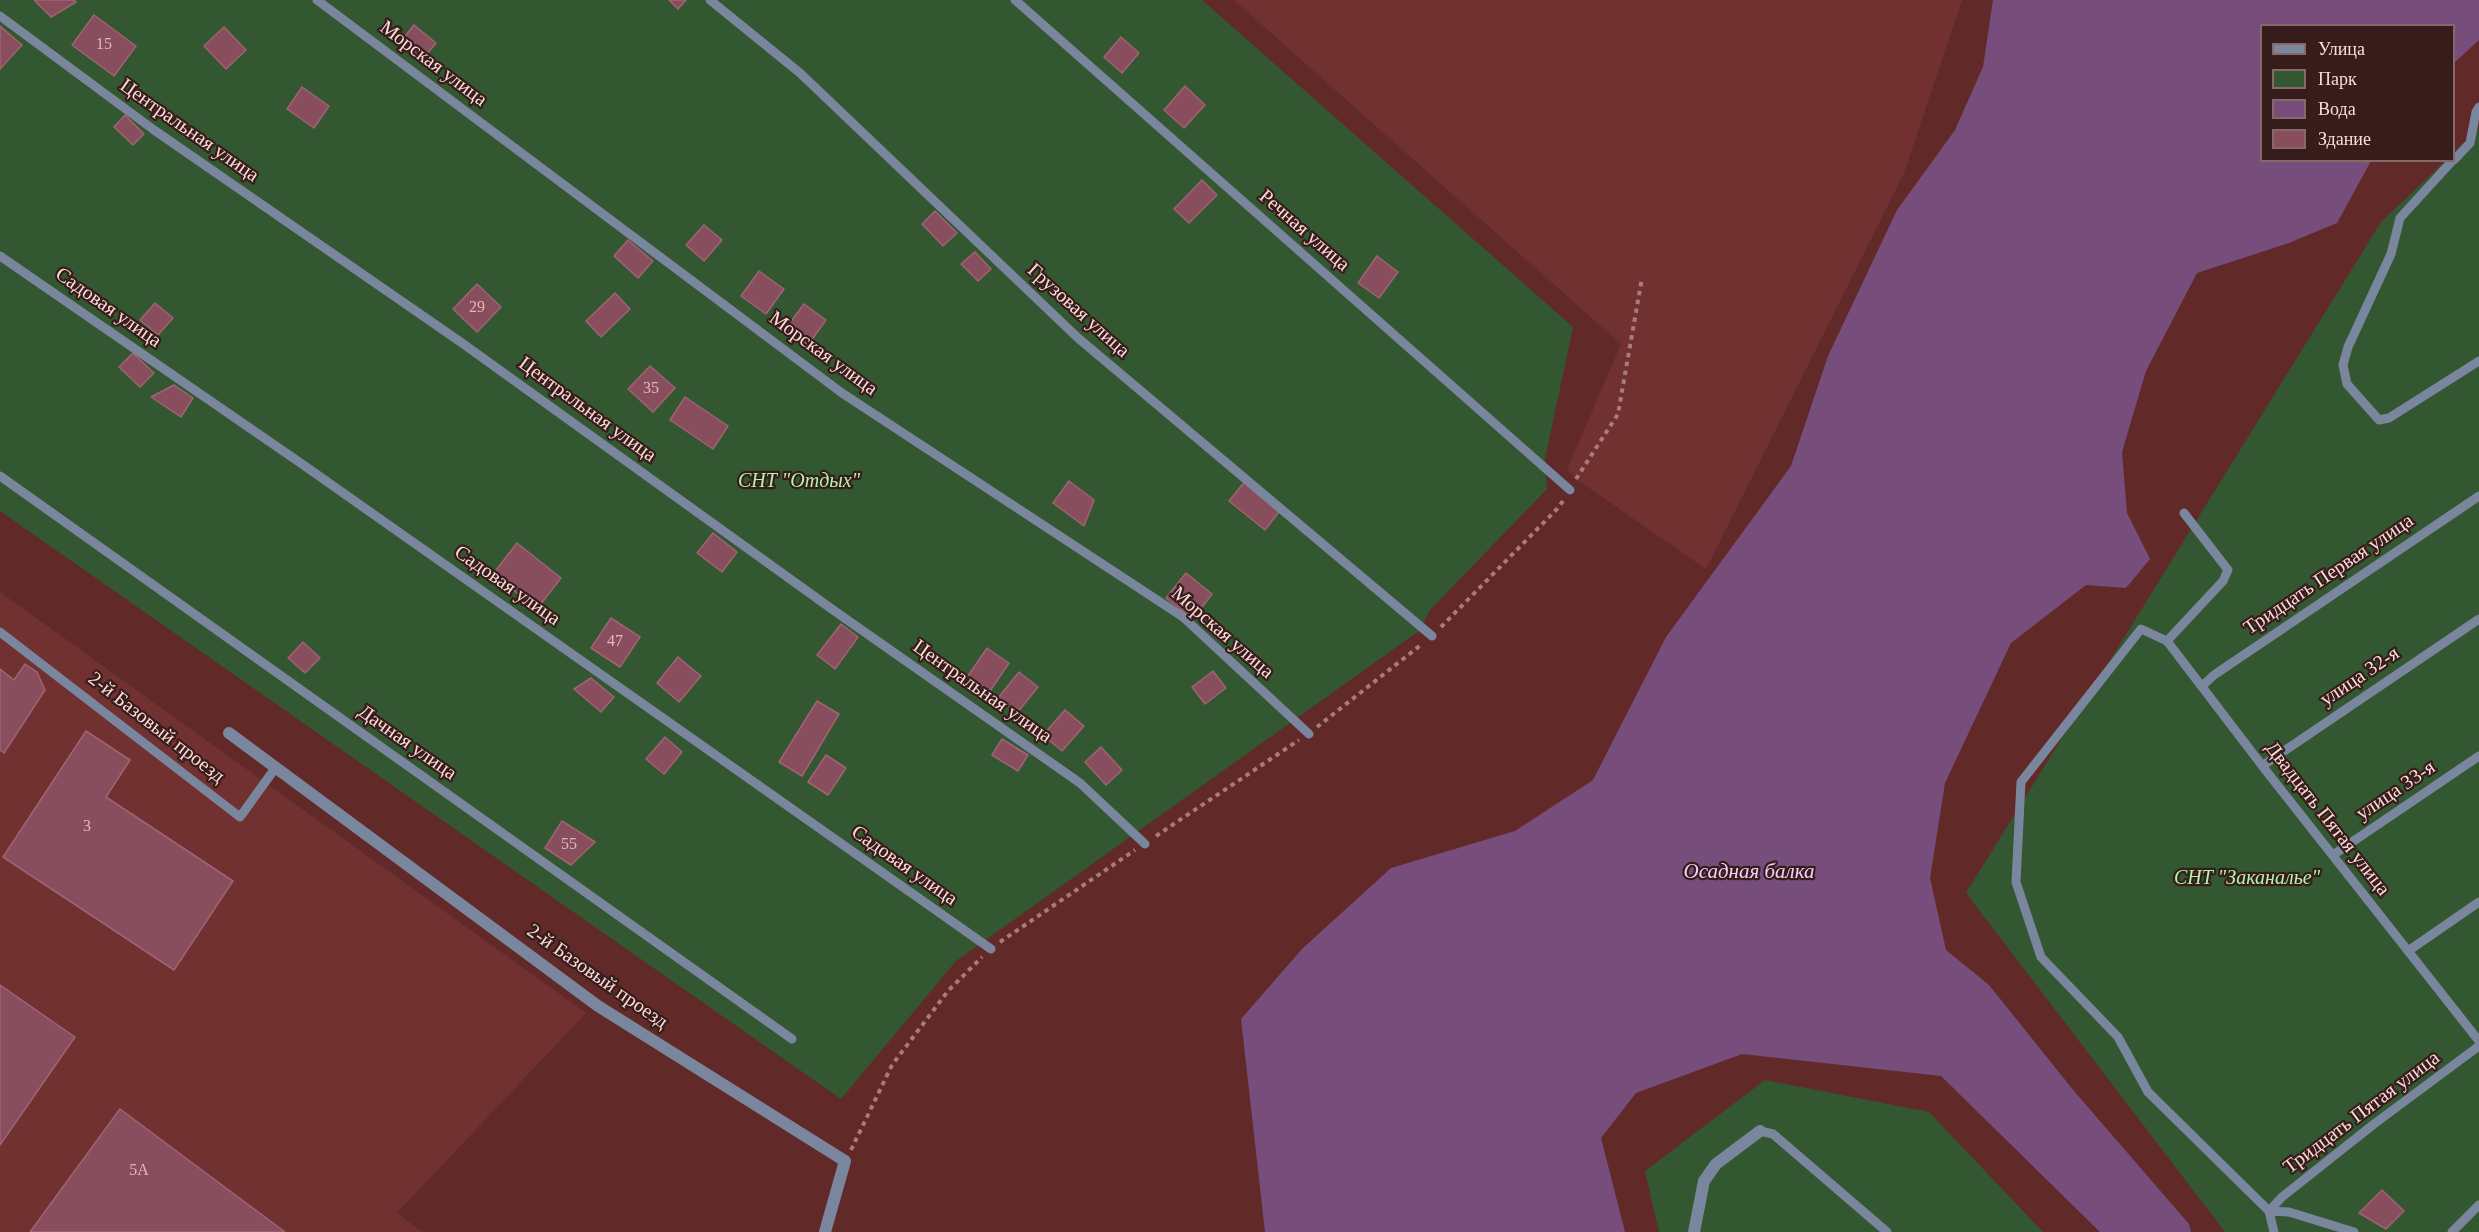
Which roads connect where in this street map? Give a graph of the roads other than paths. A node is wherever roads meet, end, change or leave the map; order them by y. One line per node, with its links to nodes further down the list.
1 (317, 0): 21 (lane, Морская улица)
2 (710, 0): 17 (lane, Грузовая улица)
3 (1015, 0): 12 (lane, Речная улица)
4 (0, 16): 25 (lane, Центральная улица)
5 (2479, 107): 6 (lane)
6 (2475, 144): 7 (lane)
7 (2455, 159)
8 (2451, 162): 10 (lane)
9 (0, 256): 28 (lane, Садовая улица)
10 (2479, 361)
11 (0, 476): 30 (lane, Дачная улица)
12 (1570, 490)
13 (2479, 496): 19 (lane, Тридцать Первая улица)
14 (2184, 513): 18 (lane)
15 (2479, 619): 23 (lane, улица 32-я)
16 (0, 632): 24 (lane, 2-й Базовый проезд)
17 (1432, 636)
18 (2167, 641): 19 (lane, Двадцать Пятая улица); 35 (lane, Двадцать Пятая улица)
19 (2202, 686): 23 (lane, Двадцать Пятая улица)
20 (229, 733): 24 (street, 2-й Базовый проезд)
21 (1309, 734)
22 (2479, 756): 26 (lane, улица 33-я)
23 (2262, 765): 26 (lane, Двадцать Пятая улица)
24 (276, 767): 36 (street, 2-й Базовый проезд)
25 (1145, 844)
26 (2333, 855): 29 (lane, Двадцать Пятая улица)
27 (2479, 902): 29 (lane)
28 (991, 949)
29 (2408, 951): 31 (lane, Двадцать Пятая улица)
30 (792, 1039)
31 (2479, 1041)
32 (2479, 1047): 35 (lane, Тридцать Пятая улица)
33 (1760, 1131): 37 (street); 38 (lane)
34 (2479, 1206): 41 (lane)
35 (2269, 1211): 39 (lane); 40 (lane)
36 (825, 1232)
37 (1694, 1232)
38 (1887, 1232)
39 (2274, 1232)
40 (2354, 1232)
41 (2452, 1232)

